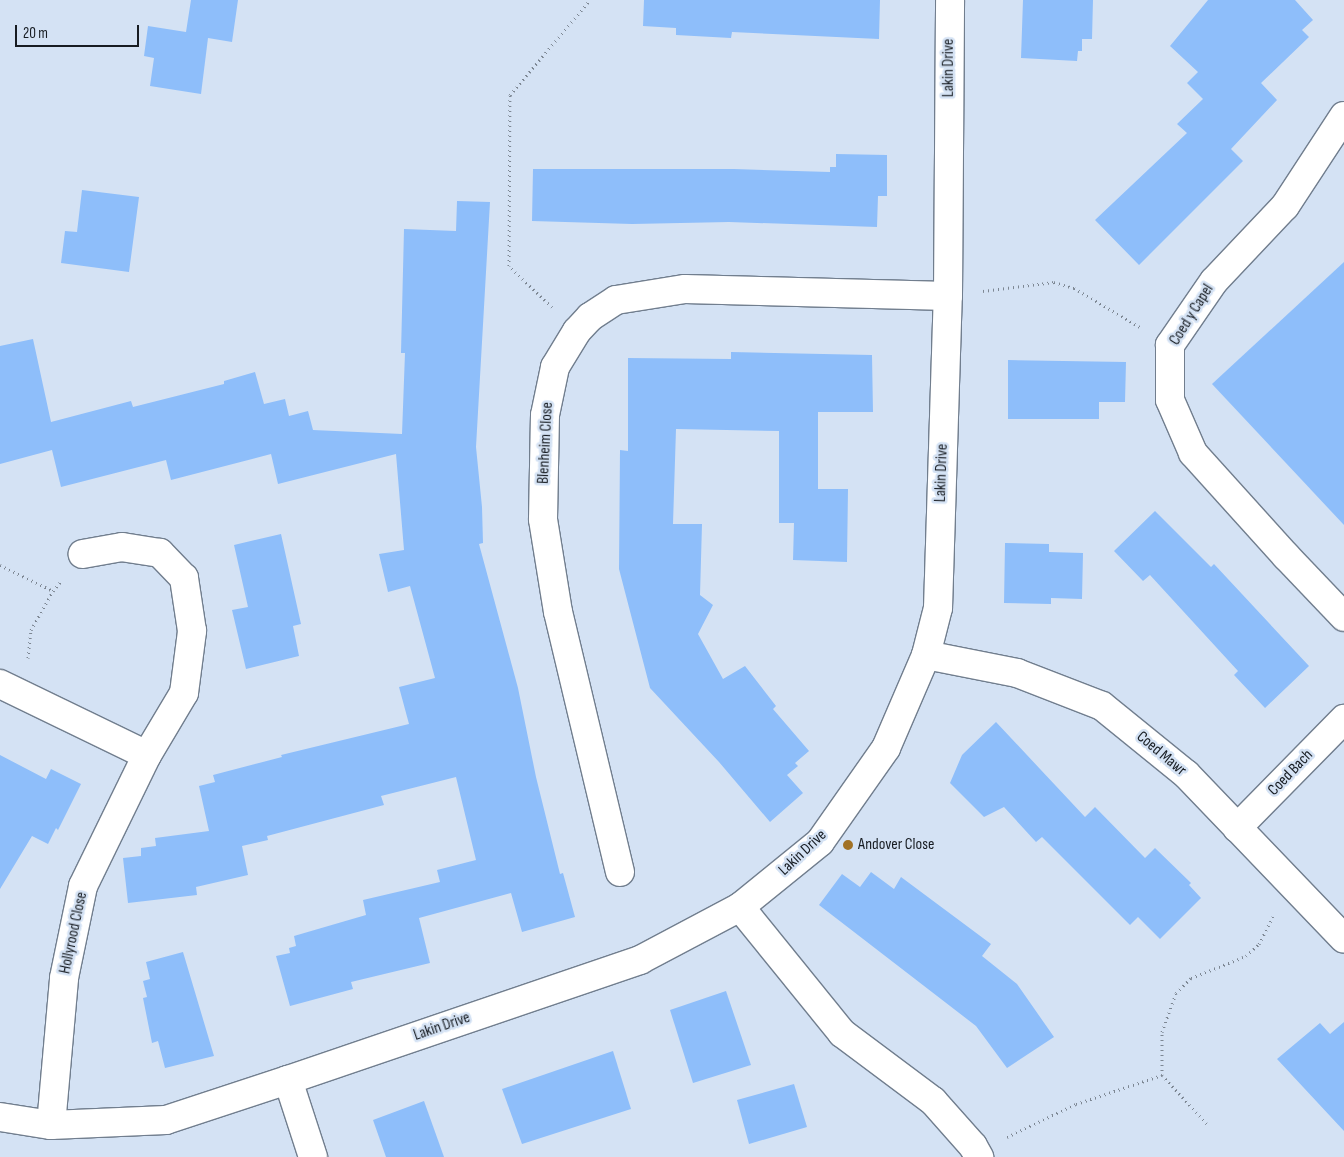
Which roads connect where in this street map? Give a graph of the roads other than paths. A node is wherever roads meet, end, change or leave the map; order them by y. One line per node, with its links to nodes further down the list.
1 (950, 0): 3 (street, Lakin Drive)
2 (1344, 116): 5 (street, Coed y Capel)
3 (948, 296): 6 (street, Lakin Drive); 11 (street, Blenheim Close)
4 (83, 554): 9 (street, Hollyrood Close)
5 (1344, 617)
6 (926, 655): 10 (street, Coed Mawr); 12 (street, Lakin Drive)
7 (0, 684): 9 (street)
8 (1344, 719): 10 (street, Coed Bach)
9 (147, 755): 16 (street, Hollyrood Close)
10 (1237, 828): 13 (street, Coed Mawr)
11 (620, 872)
12 (740, 907): 14 (street, Lakin Drive); 17 (street)
13 (1344, 939)
14 (288, 1080): 16 (street, Lakin Drive); 18 (street)
15 (0, 1117): 16 (street, Lakin Drive)
16 (51, 1124)
17 (976, 1151)
18 (313, 1157)

